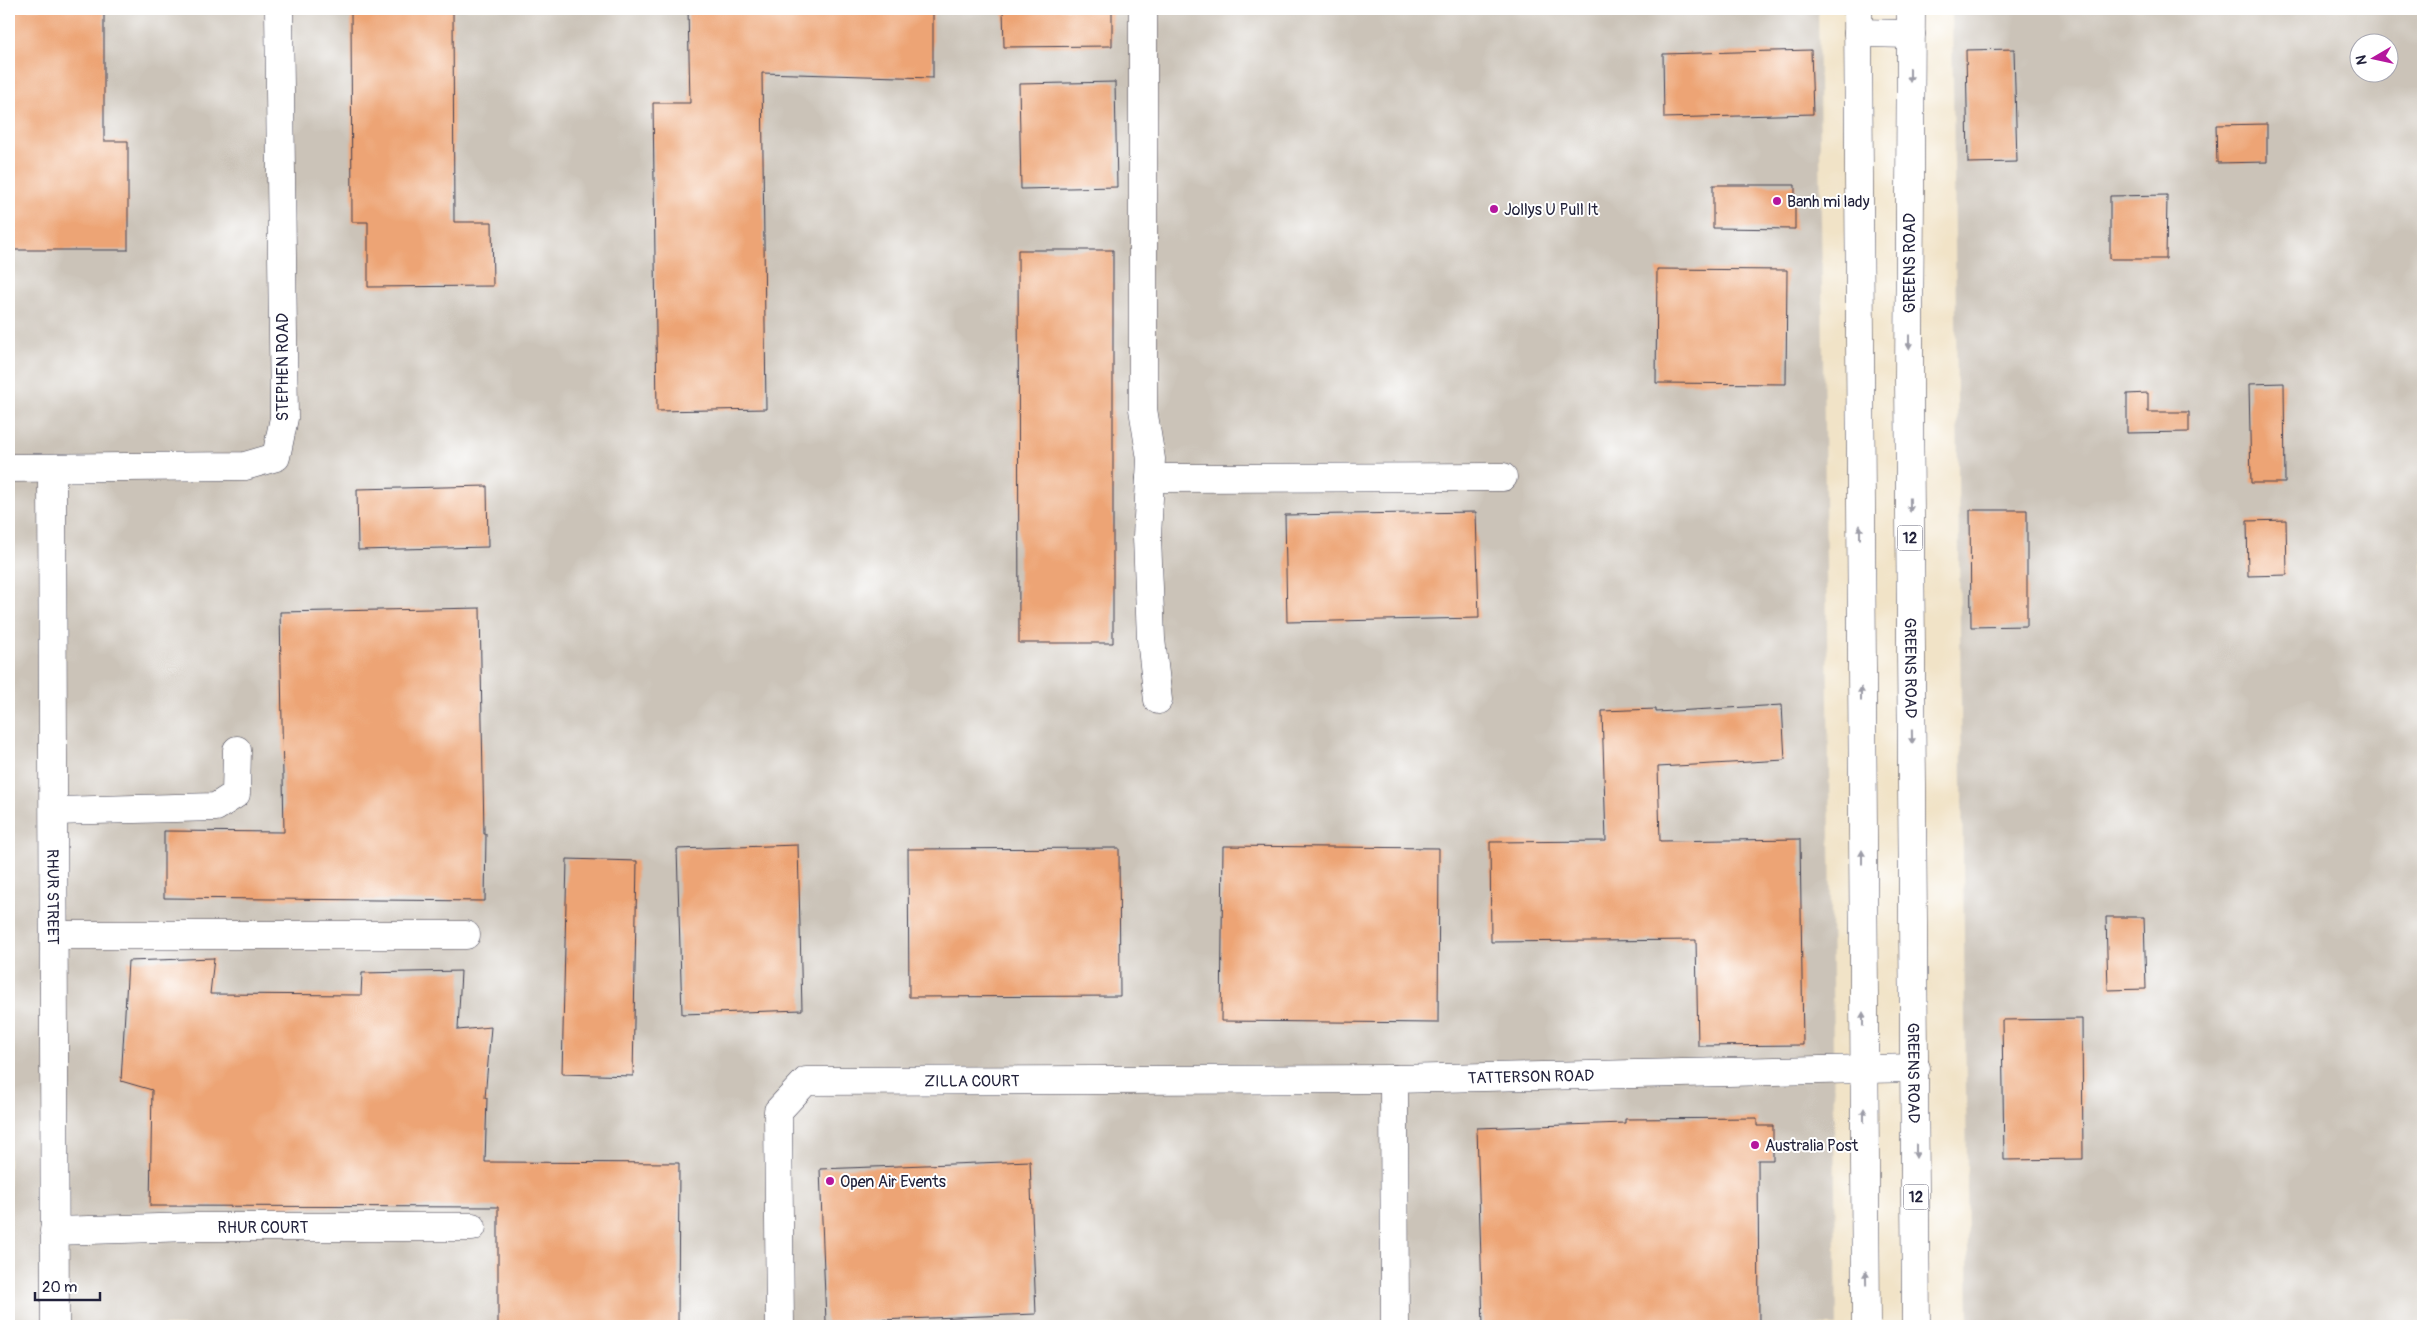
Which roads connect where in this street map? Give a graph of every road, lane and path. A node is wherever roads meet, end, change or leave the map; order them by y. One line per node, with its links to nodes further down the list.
1 (279, 9): 6 (street, STEPHEN ROAD)
2 (1143, 9): 8 (street)
3 (1858, 21): 4 (street); 14 (street, one-way to 3)
4 (1911, 21): 15 (street, GREENS ROAD / 12, one-way to 15)
5 (9, 468): 6 (street, STEPHEN ROAD)
6 (52, 468): 11 (street, RHUR STREET)
7 (1503, 477): 8 (street)
8 (1150, 478): 9 (street)
9 (1158, 700)
10 (237, 750): 11 (street)
11 (54, 811): 12 (street, RHUR STREET)
12 (54, 934): 13 (street); 18 (street, RHUR STREET)
13 (466, 935)
14 (1864, 1068): 15 (street, TATTERSON ROAD); 16 (street, TATTERSON ROAD); 22 (street, one-way to 14)
15 (1916, 1068): 23 (street, GREENS ROAD / 12, one-way to 23)
16 (1394, 1079): 20 (street, ZILLA COURT); 21 (street)
17 (472, 1227): 18 (street, RHUR COURT)
18 (54, 1231): 19 (street, RHUR STREET)
19 (54, 1326)
20 (780, 1326)
21 (1395, 1326)
22 (1866, 1326)
23 (1916, 1326)

